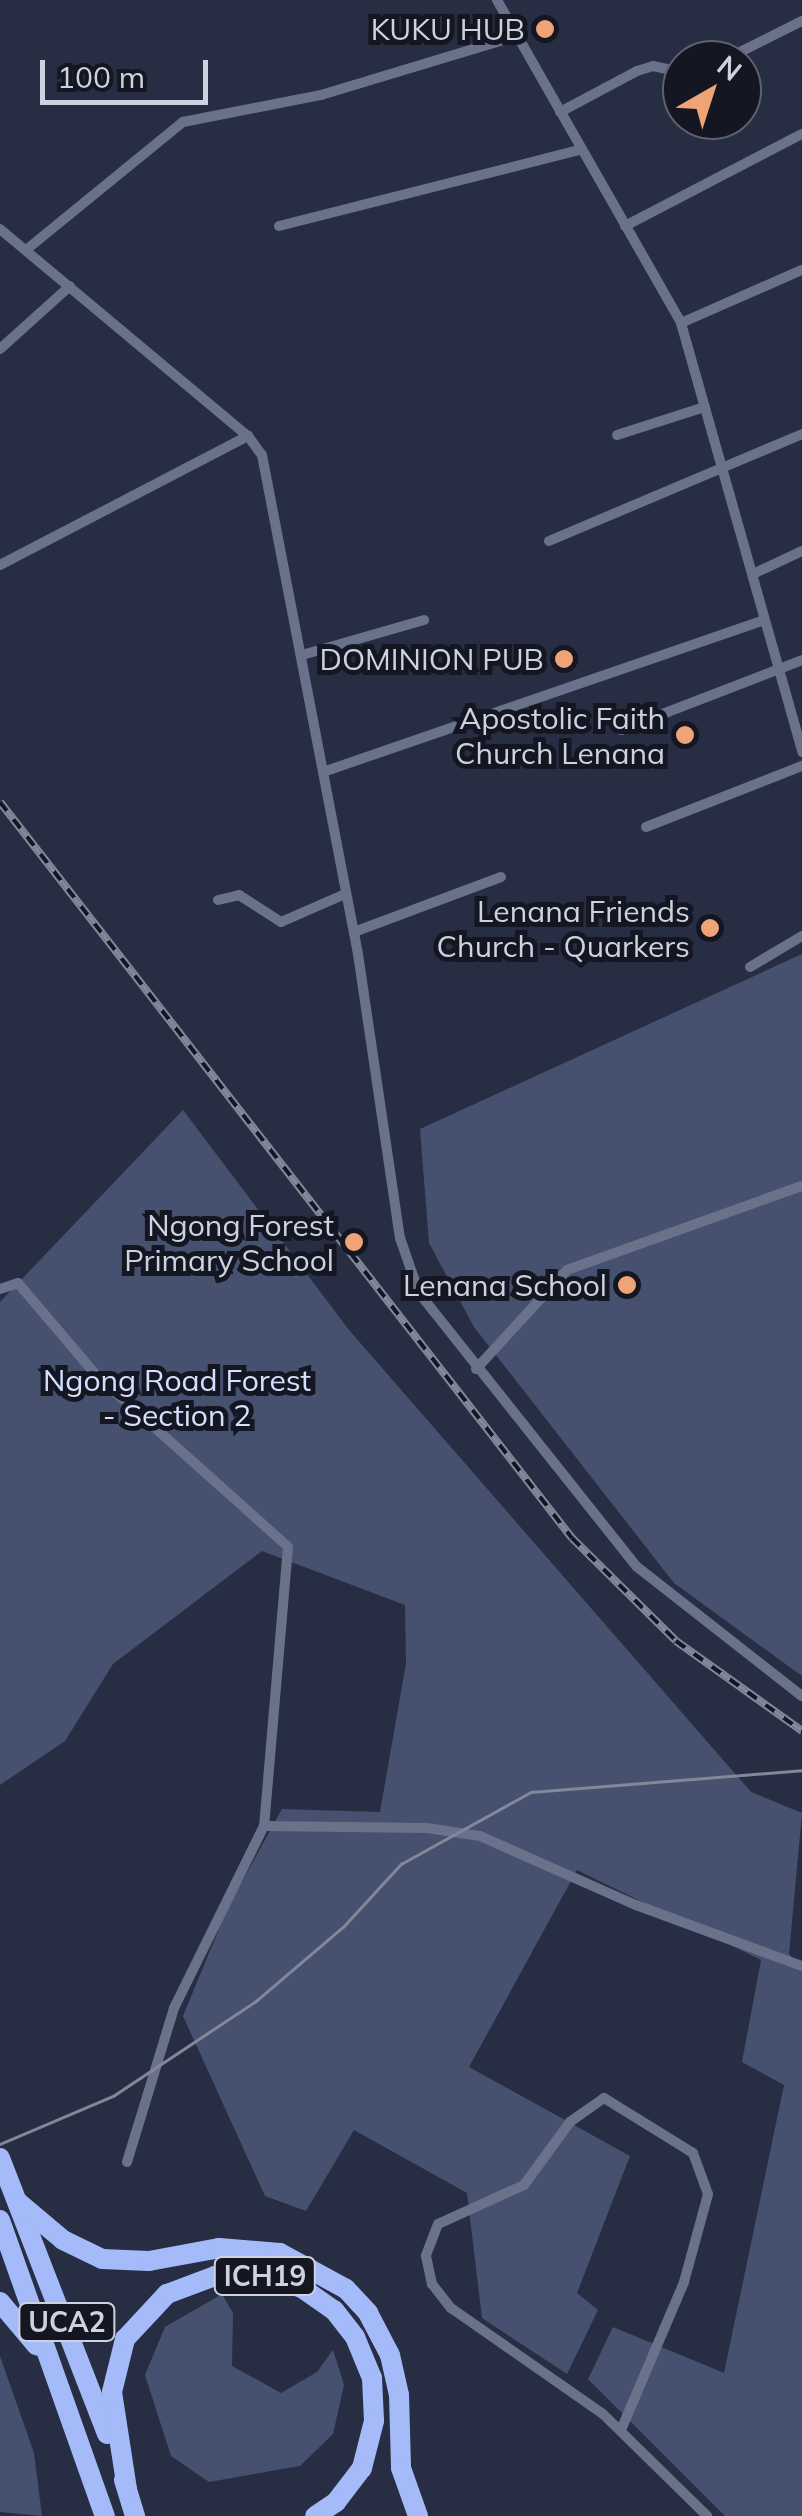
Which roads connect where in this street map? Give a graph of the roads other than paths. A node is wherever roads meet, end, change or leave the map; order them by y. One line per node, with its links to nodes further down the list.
1 (497, 0): 3 (street)
2 (802, 21): 4 (street)
3 (517, 36): 6 (street); 12 (street)
4 (762, 41)
5 (662, 68): 6 (street)
6 (560, 112): 8 (street)
7 (802, 134): 10 (street)
8 (579, 150): 9 (street); 10 (street)
9 (279, 226)
10 (625, 226): 15 (street)
11 (0, 229): 12 (street)
12 (26, 250): 14 (street)
13 (802, 270): 15 (street)
14 (70, 286): 16 (street); 20 (street)
15 (681, 323): 17 (street)
16 (0, 348)
17 (705, 407): 19 (street); 21 (street)
18 (802, 434): 21 (street)
19 (617, 435)
20 (248, 436): 24 (street); 28 (street)
21 (723, 470): 22 (street); 25 (street)
22 (549, 541)
23 (802, 551): 25 (street)
24 (0, 566)
25 (753, 574): 27 (street)
26 (424, 620): 28 (street)
27 (765, 620): 30 (street); 35 (street)
28 (302, 655): 35 (street)
29 (802, 660): 30 (street)
30 (779, 670): 31 (street); 32 (street)
31 (621, 730)
32 (800, 734): 33 (street)
33 (802, 752)
34 (802, 766): 36 (street)
35 (324, 772): 38 (street)
36 (646, 827)
37 (502, 877): 40 (street)
38 (345, 894): 39 (street); 40 (street)
39 (218, 900)
40 (354, 932): 45 (street)
41 (802, 936): 42 (street)
42 (750, 967)
43 (802, 1186): 45 (street)
44 (0, 1289): 47 (street)
45 (476, 1369): 46 (street)
46 (802, 1696)
47 (264, 1826): 48 (street); 50 (street)
48 (802, 1966)
49 (0, 2158): 51 (highway, UCA2)
50 (127, 2162)
51 (20, 2203): 56 (highway, UCA2); 60 (highway)
52 (0, 2220): 54 (highway, UCA2)
53 (0, 2302): 54 (highway)
54 (53, 2368): 57 (highway, UCA2)
55 (622, 2430): 55 (street); 61 (street)
56 (127, 2489): 58 (highway, UCA2); 59 (highway, ICH19)
57 (102, 2506)
58 (135, 2516)
59 (315, 2516)
60 (418, 2516)
61 (706, 2516)

